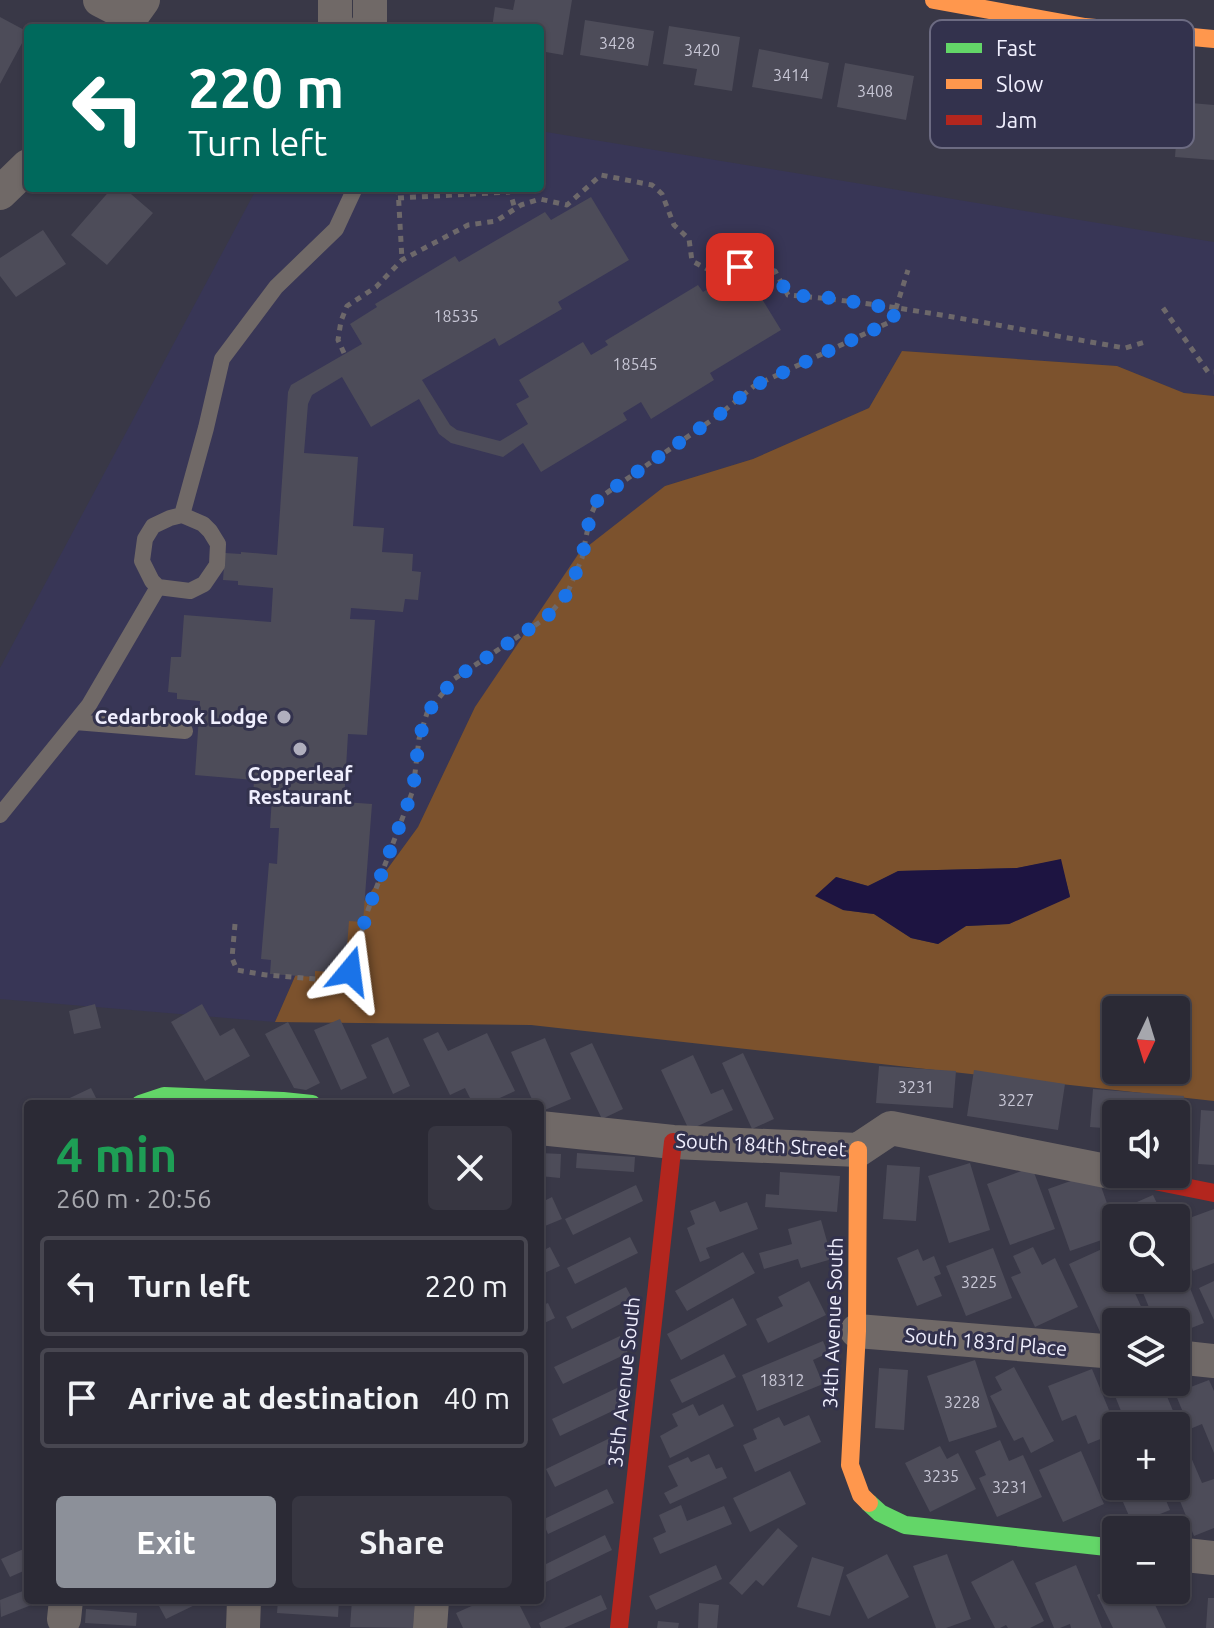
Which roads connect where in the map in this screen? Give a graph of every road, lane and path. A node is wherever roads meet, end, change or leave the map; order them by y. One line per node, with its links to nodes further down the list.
1 (100, 0): 5 (street)
2 (335, 0): 7 (street)
3 (370, 0): 8 (street)
4 (934, 0): 6 (street)
5 (132, 15)
6 (1046, 20)
7 (336, 24)
8 (369, 24)
9 (1194, 37): 10 (street)
10 (1214, 39)
11 (24, 170): 14 (street)
12 (353, 192): 24 (lane)
13 (398, 192): 15 (path)
14 (0, 193)
15 (398, 198): 16 (path); 17 (path)
16 (515, 209): 17 (path); 20 (path)
17 (402, 260): 22 (path)
18 (908, 270): 20 (path)
19 (1163, 308): 23 (path)
20 (896, 309): 21 (path); 29 (path)
21 (1145, 342)
22 (344, 353)
23 (1214, 372)
24 (182, 515): 25 (lane); 25 (lane)
25 (158, 587): 26 (lane)
26 (75, 722): 27 (lane); 28 (lane)
27 (185, 731)
28 (0, 815)
29 (235, 924)
30 (152, 1100): 31 (street)
31 (243, 1100)
32 (544, 1128): 33 (street, South 184th Street)
33 (673, 1142): 34 (street, South 184th Street); 49 (street, 35th Avenue South)
34 (858, 1150): 35 (street, South 184th Street); 38 (street, 34th Avenue South)
35 (1102, 1171)
36 (1189, 1188): 37 (street, South 184th Street)
37 (1214, 1193)
38 (857, 1331): 39 (street, South 183rd Place); 42 (street, 34th Avenue South)
39 (1102, 1351)
40 (1190, 1358): 41 (street)
41 (1214, 1361)
42 (1102, 1546)
43 (1190, 1555): 44 (street)
44 (1214, 1558)
45 (244, 1604): 47 (street)
46 (432, 1604): 48 (street)
47 (243, 1628)
48 (430, 1628)
49 (619, 1628)

